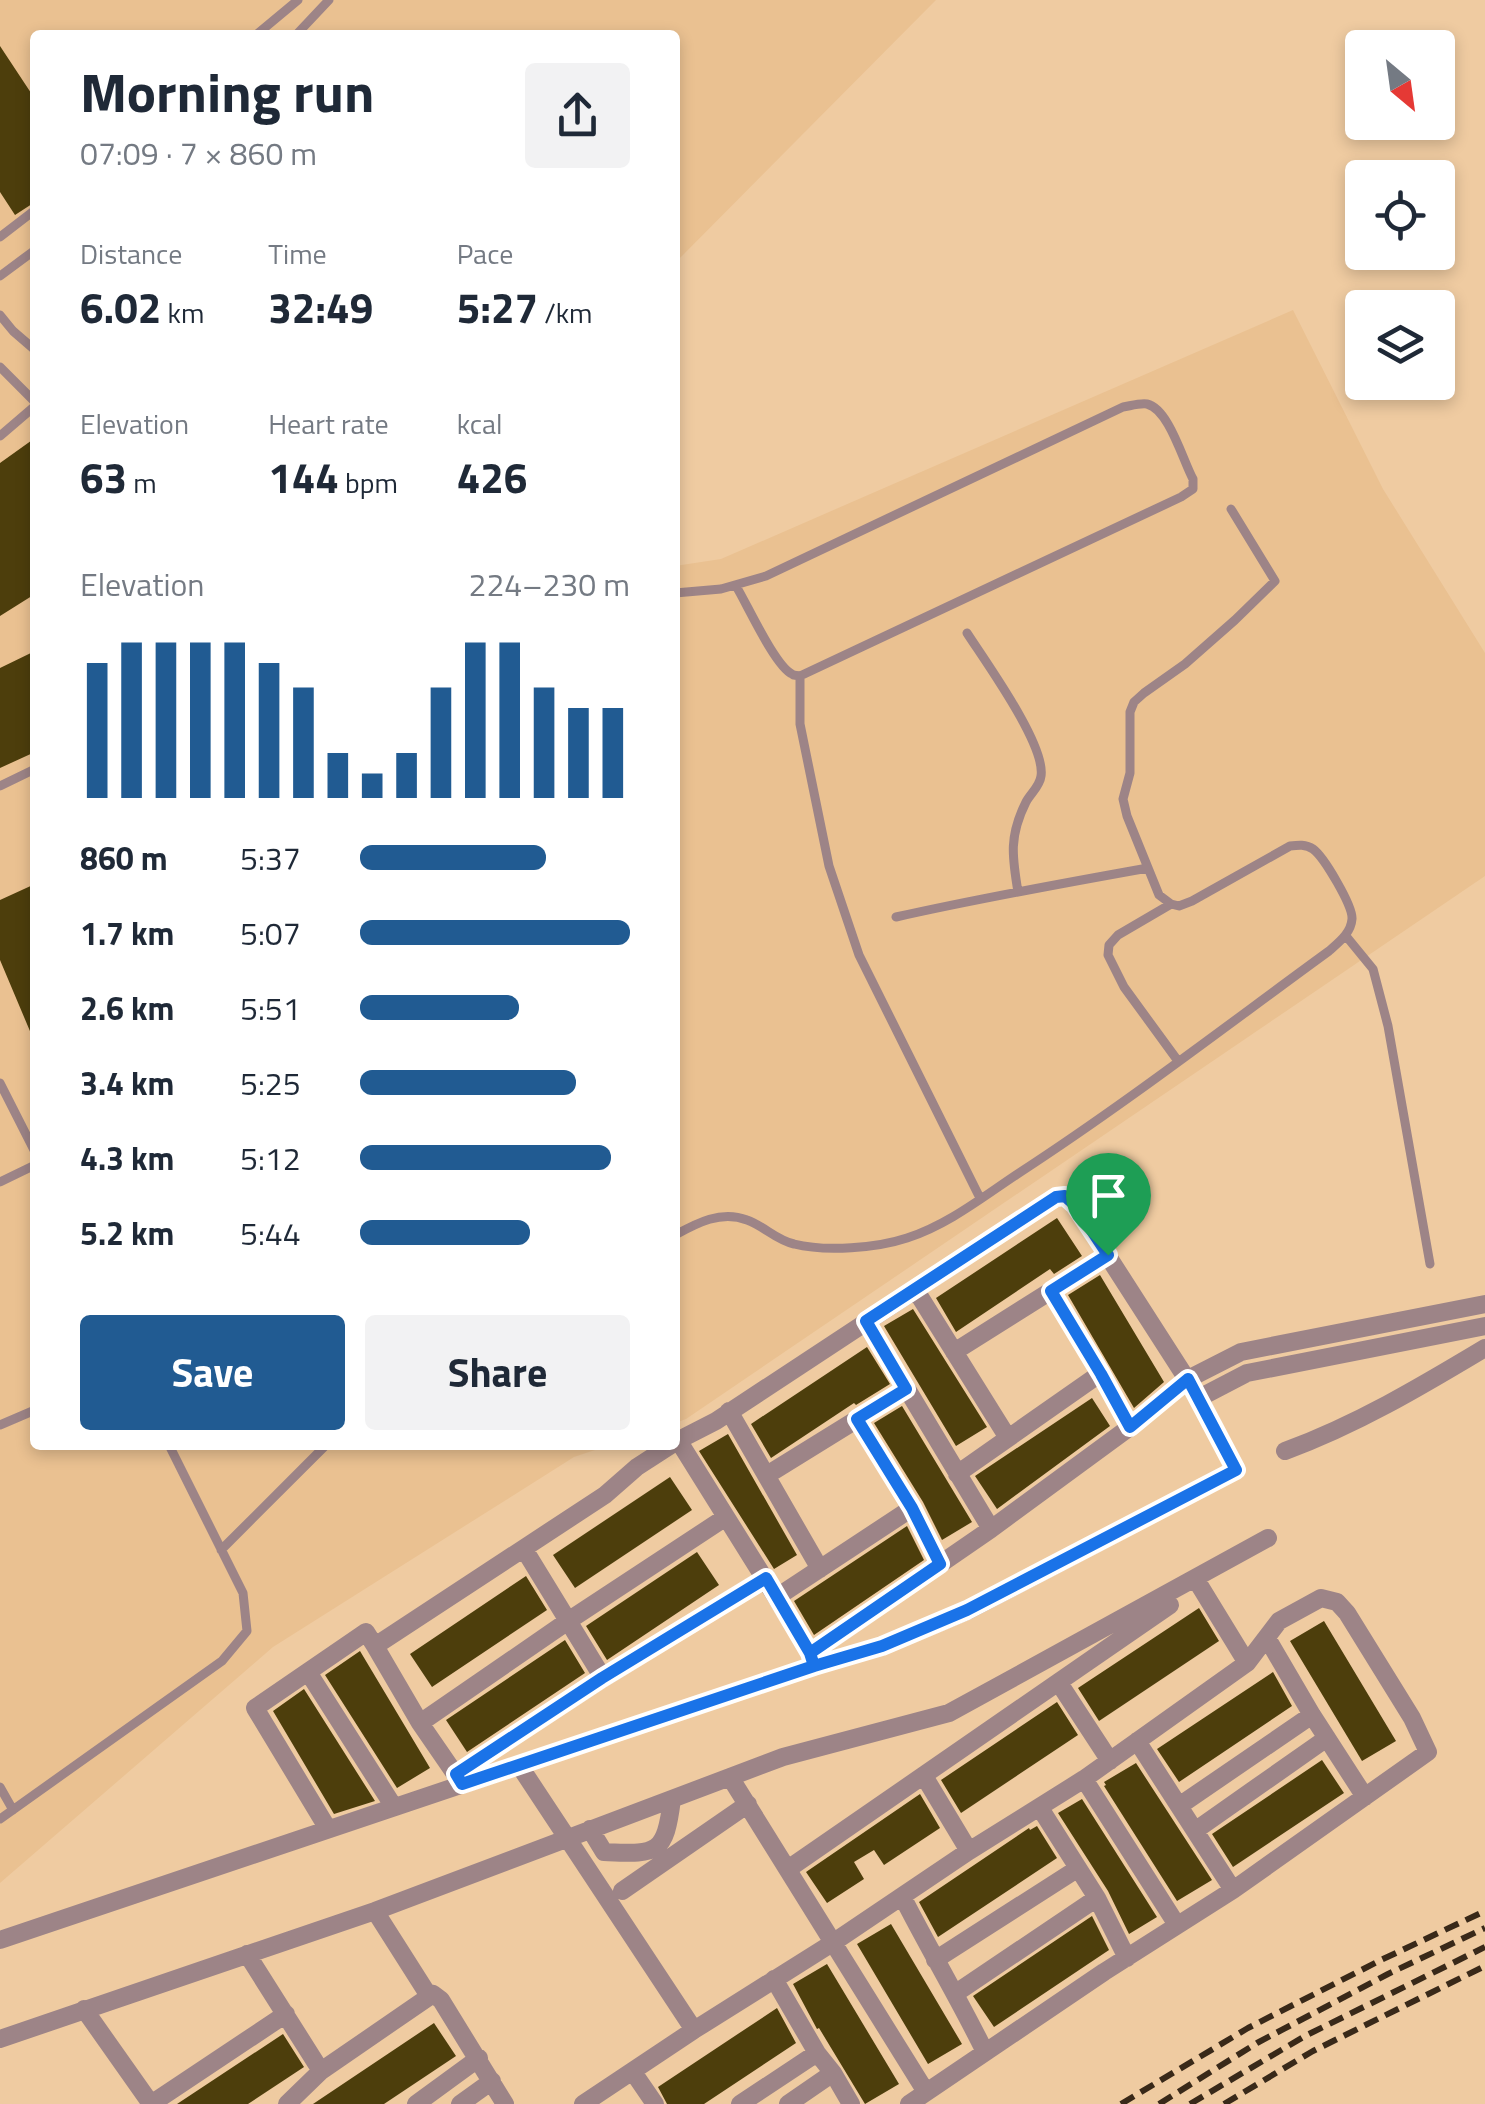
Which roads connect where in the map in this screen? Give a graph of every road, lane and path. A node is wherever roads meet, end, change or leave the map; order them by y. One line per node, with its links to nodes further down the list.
1 (298, 0): 3 (lane)
2 (329, 0): 4 (lane)
3 (262, 30)
4 (301, 30)
5 (30, 214): 6 (lane)
6 (0, 237)
7 (30, 254): 8 (lane)
8 (0, 276)
9 (0, 316): 10 (lane)
10 (30, 346)
11 (0, 367): 12 (lane)
12 (30, 399)
13 (30, 409): 14 (lane)
14 (0, 436)
15 (1231, 508): 22 (lane)
16 (736, 586): 17 (lane); 19 (lane); 19 (lane)
17 (680, 592)
18 (967, 633): 23 (lane)
19 (800, 676): 32 (lane)
20 (30, 771): 21 (lane)
21 (0, 786)
22 (1148, 868): 23 (lane); 24 (lane)
23 (1018, 892): 25 (lane)
24 (1171, 904): 26 (lane); 27 (lane)
25 (896, 917)
26 (1346, 936): 27 (lane); 35 (lane)
27 (1178, 1061): 32 (lane)
28 (0, 1083): 29 (lane)
29 (30, 1142)
30 (30, 1167): 31 (lane)
31 (0, 1182)
32 (980, 1198): 33 (lane)
33 (680, 1233)
34 (1108, 1255): 36 (street); 37 (street); 46 (street)
35 (1430, 1264)
36 (915, 1288): 40 (street); 44 (street)
37 (1051, 1291): 44 (street); 45 (street)
38 (1485, 1304): 39 (street)
39 (1459, 1309): 42 (street); 46 (street)
40 (866, 1321): 47 (street); 49 (street)
41 (1485, 1326): 42 (street)
42 (1464, 1330): 48 (street)
43 (1485, 1348): 61 (street)
44 (954, 1352): 54 (street)
45 (1101, 1374): 53 (street); 54 (street)
46 (1188, 1379): 48 (street); 53 (street)
47 (906, 1389): 51 (street); 63 (street)
48 (1200, 1398): 80 (street)
49 (729, 1411): 55 (street); 64 (street)
50 (30, 1412): 52 (lane)
51 (857, 1419): 64 (street); 65 (street)
52 (0, 1424)
53 (1130, 1427): 67 (street)
54 (1008, 1438): 63 (street)
55 (680, 1440)
56 (171, 1450): 69 (lane)
57 (306, 1450): 62 (lane)
58 (320, 1450): 62 (lane)
59 (663, 1450): 70 (street)
60 (679, 1450): 66 (street)
61 (1285, 1451)
62 (310, 1458): 69 (lane)
63 (957, 1474): 67 (street)
64 (767, 1475): 72 (street)
65 (912, 1508): 71 (street); 72 (street)
66 (726, 1518): 73 (street); 77 (street)
67 (991, 1530): 71 (street)
68 (1268, 1538): 74 (street)
69 (221, 1550): 102 (lane)
70 (524, 1550): 77 (street); 79 (street)
71 (940, 1564): 80 (street)
72 (820, 1569): 75 (street)
73 (766, 1578): 75 (street); 83 (street)
74 (1195, 1578): 81 (street); 92 (street)
75 (777, 1597): 80 (street)
76 (1170, 1605): 84 (street)
77 (568, 1621): 83 (street); 86 (street)
78 (1267, 1638): 81 (street); 85 (street); 96 (street)
79 (375, 1646): 82 (street); 86 (street)
80 (812, 1660): 90 (street)
81 (1247, 1664): 88 (street)
82 (308, 1672): 100 (street); 104 (street)
83 (602, 1678): 93 (street)
84 (1058, 1683): 89 (street); 91 (street)
85 (1312, 1716): 87 (street); 99 (street)
86 (420, 1722): 93 (street)
87 (1327, 1738): 96 (street); 106 (street)
88 (1137, 1741): 89 (street); 99 (street)
89 (1110, 1760): 94 (street)
90 (519, 1764): 93 (street); 107 (street)
91 (924, 1776): 108 (street); 109 (street)
92 (730, 1778): 97 (street); 98 (street)
93 (459, 1779): 100 (street)
94 (1084, 1779): 101 (street); 116 (street)
95 (0, 1787): 102 (lane)
96 (1364, 1797): 111 (street)
97 (672, 1799): 105 (street); 105 (street)
98 (748, 1804): 109 (street); 112 (street)
99 (1180, 1806): 106 (street)
100 (394, 1807): 104 (street)
101 (1040, 1808): 108 (street); 110 (street)
102 (13, 1810): 103 (lane)
103 (0, 1819)
104 (328, 1829): 117 (street)
105 (590, 1829): 107 (street)
106 (1196, 1830): 111 (street)
107 (565, 1838): 115 (street); 127 (street)
108 (969, 1851): 113 (street)
109 (788, 1869): 118 (street)
110 (1077, 1869): 114 (street); 121 (street)
111 (1232, 1890): 116 (street)
112 (622, 1891)
113 (902, 1896): 118 (street); 121 (street)
114 (1097, 1898): 120 (street); 123 (street)
115 (375, 1911): 119 (street); 124 (street)
116 (1178, 1925): 120 (street)
117 (0, 1940)
118 (834, 1942): 122 (street); 136 (street)
119 (248, 1954): 125 (street); 126 (street)
120 (1127, 1958): 129 (street)
121 (934, 1960): 123 (street)
122 (774, 1980): 127 (street); 130 (street)
123 (956, 1994): 129 (street)
124 (429, 1996): 131 (street); 132 (street)
125 (84, 2009): 126 (street); 128 (street)
126 (286, 2014): 132 (street)
127 (694, 2030): 133 (street)
128 (0, 2039)
129 (985, 2052): 136 (street)
130 (817, 2053): 134 (street); 143 (street)
131 (478, 2058): 135 (street); 138 (street)
132 (321, 2071): 137 (street)
133 (633, 2072): 141 (street); 142 (street)
134 (833, 2073): 144 (street); 145 (street)
135 (492, 2081): 139 (street); 140 (street)
136 (926, 2092): 146 (street)
137 (294, 2102)
138 (416, 2104)
139 (460, 2104)
140 (505, 2104)
141 (583, 2104)
142 (655, 2104)
143 (740, 2104)
144 (788, 2104)
145 (852, 2104)
146 (908, 2104)

